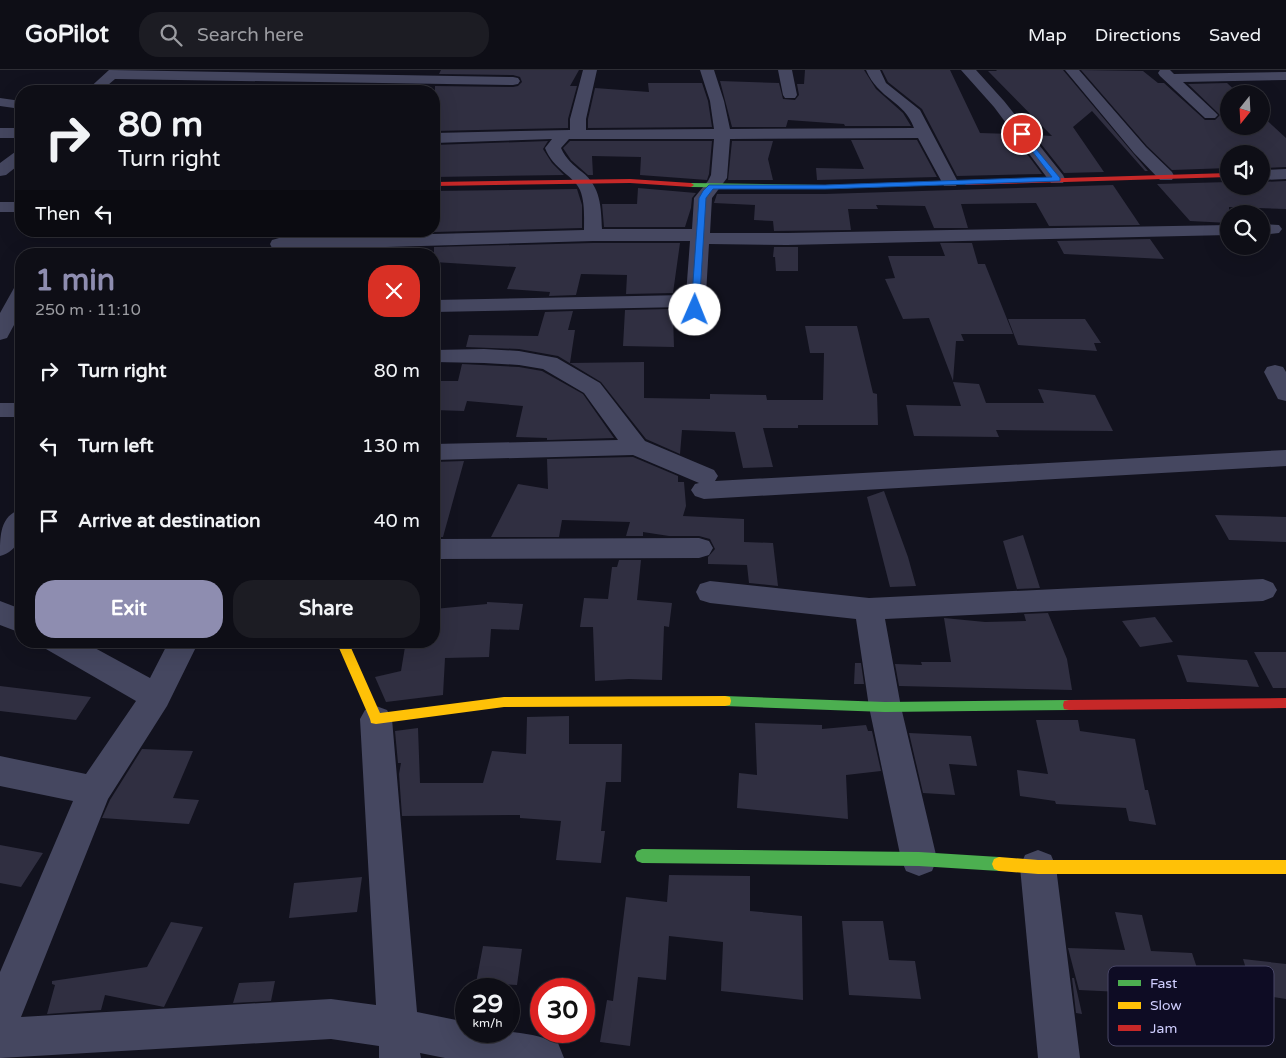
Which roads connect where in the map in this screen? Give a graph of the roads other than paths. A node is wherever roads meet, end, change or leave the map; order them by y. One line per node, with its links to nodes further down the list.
1 (413, 70): 16 (street)
2 (590, 70): 25 (street)
3 (707, 70): 26 (street)
4 (785, 70): 18 (street)
5 (873, 70): 24 (street)
6 (968, 70): 34 (street)
7 (1072, 70): 33 (street)
8 (114, 72): 9 (street); 14 (street)
9 (309, 74): 15 (street)
10 (1167, 74): 12 (street); 21 (street)
11 (480, 76): 13 (street); 17 (street)
12 (1286, 76)
13 (513, 81)
14 (100, 85)
15 (337, 85)
16 (427, 85)
17 (433, 85)
18 (790, 95)
19 (0, 102): 20 (street)
20 (15, 104)
21 (1210, 114)
22 (0, 133): 23 (street)
23 (15, 133)
24 (924, 133): 26 (street); 36 (street)
25 (572, 134): 26 (street); 27 (street); 35 (street)
26 (723, 134): 38 (street)
27 (440, 138)
28 (15, 160): 29 (street)
29 (0, 171)
30 (1286, 174): 32 (street)
31 (1220, 175): 33 (street)
32 (1270, 175)
33 (1166, 176): 34 (street)
34 (1057, 179): 36 (street)
35 (582, 181): 37 (street); 38 (street); 42 (street)
36 (950, 182): 38 (street)
37 (440, 184)
38 (712, 187): 43 (street)
39 (0, 207): 40 (street)
40 (15, 207)
41 (1220, 230): 43 (street)
42 (593, 235): 43 (street); 44 (street)
43 (699, 237): 47 (street)
44 (364, 242): 45 (street)
45 (279, 243)
46 (15, 306): 48 (street)
47 (440, 306)
48 (6, 328)
49 (440, 356): 52 (street)
50 (1275, 372): 51 (street)
51 (1286, 394)
52 (636, 447): 53 (street); 54 (street)
53 (440, 452)
54 (1286, 458)
55 (15, 514): 56 (street)
56 (0, 515)
57 (15, 526): 58 (street)
58 (0, 546)
59 (699, 548): 60 (street)
60 (440, 550)
61 (1263, 590): 63 (street)
62 (710, 592): 63 (street)
63 (868, 609): 71 (street)
64 (0, 612): 65 (street)
65 (15, 619)
66 (68, 648): 69 (street)
67 (180, 648): 69 (street)
68 (345, 648): 72 (street)
69 (156, 697): 74 (street)
70 (1286, 703): 71 (street)
71 (885, 707): 72 (street); 76 (street)
72 (376, 719): 81 (street)
73 (0, 771): 74 (street)
74 (94, 791): 79 (street)
75 (642, 856): 76 (street)
76 (919, 859): 77 (street)
77 (1038, 867): 78 (street); 83 (street)
78 (1286, 867)
79 (0, 1019)
80 (0, 1038): 81 (street)
81 (399, 1043): 82 (street)
82 (544, 1058)
83 (1059, 1058)

